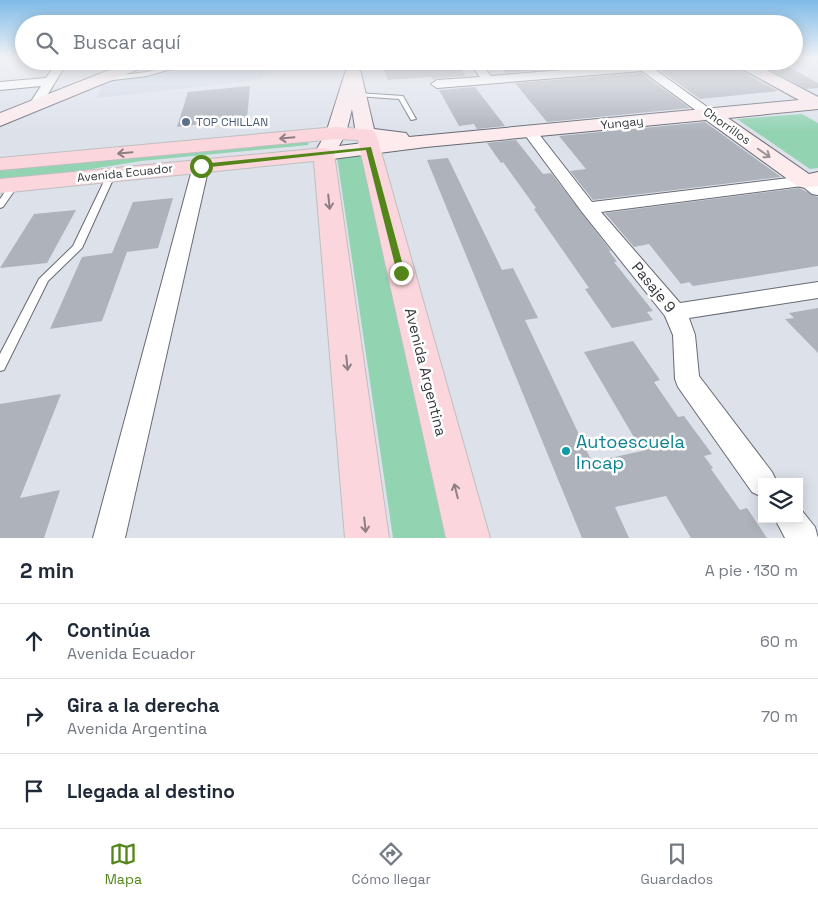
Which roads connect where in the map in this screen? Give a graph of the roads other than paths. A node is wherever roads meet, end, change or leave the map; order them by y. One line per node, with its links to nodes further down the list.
1 (33, 82): 10 (street)
2 (50, 82): 13 (street)
3 (94, 82): 13 (street)
4 (349, 82): 19 (street)
5 (356, 82): 11 (street)
6 (461, 82): 9 (street)
7 (665, 82): 14 (street, Chorrillos)
8 (777, 82): 12 (street)
9 (437, 84)
10 (0, 86)
11 (358, 95): 15 (lane); 18 (street)
12 (818, 104): 14 (street, Yungay)
13 (34, 106): 16 (street)
14 (710, 114): 17 (street, Yungay); 23 (street, Chorrillos, one-way to 23)
15 (413, 119)
16 (0, 120)
17 (530, 132): 18 (street, Yungay); 26 (street, Pasaje 9)
18 (367, 141): 19 (street, Avenida Ecuador); 34 (main road, Avenida Argentina, one-way to 18)
19 (330, 143): 20 (main road, Avenida Ecuador, one-way to 20); 21 (main road, Avenida Ecuador); 33 (main road, one-way to 33)
20 (0, 164)
21 (201, 166): 22 (main road, Avenida Ecuador); 32 (street)
22 (111, 175): 24 (main road, Avenida Ecuador); 29 (lane)
23 (814, 184): 26 (street)
24 (8, 185): 25 (lane)
25 (0, 206)
26 (588, 208): 28 (street, Pasaje 9)
27 (818, 290): 28 (street)
28 (675, 312): 30 (street, Pasaje 9)
29 (0, 366)
30 (759, 478)
31 (793, 523): 35 (street)
32 (109, 538)
33 (367, 538)
34 (468, 538)
35 (804, 538)

